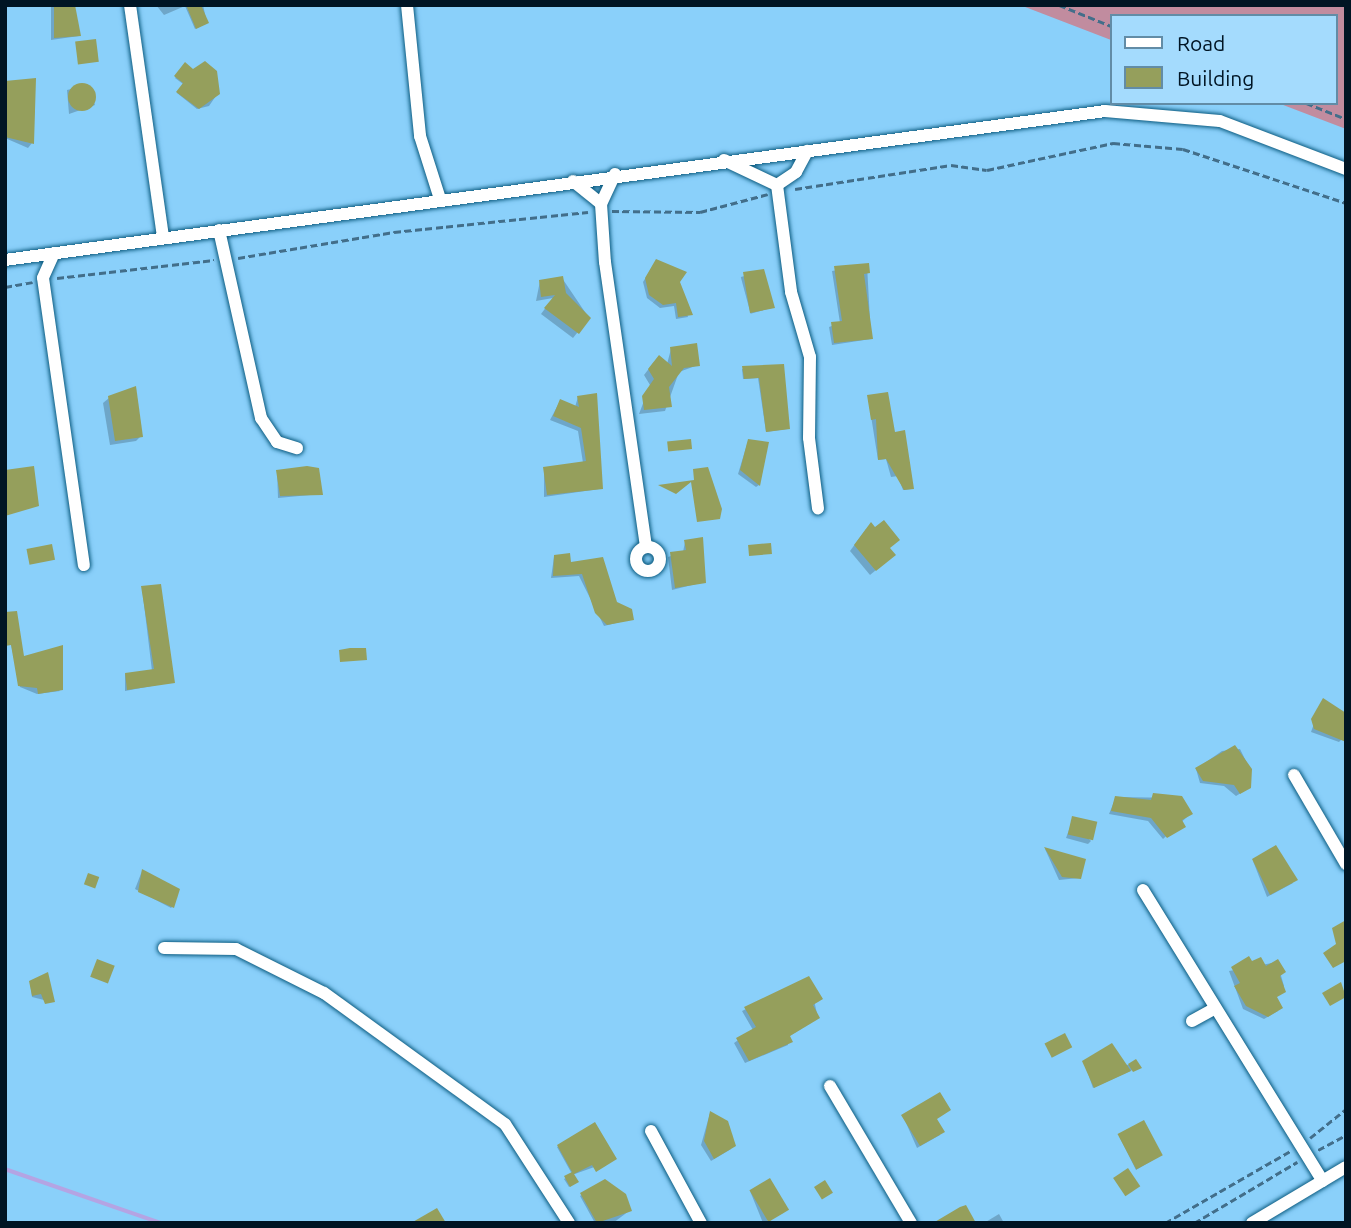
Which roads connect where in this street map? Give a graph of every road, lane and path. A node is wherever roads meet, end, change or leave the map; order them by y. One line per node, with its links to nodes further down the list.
1 (130, 5): 17 (street)
2 (407, 5): 13 (street)
3 (1059, 5): 4 (path)
4 (1110, 26)
5 (1311, 105): 6 (path)
6 (1346, 119)
7 (807, 151): 8 (street); 9 (street); 12 (street)
8 (724, 160): 10 (street); 12 (street)
9 (1346, 169)
10 (615, 174): 11 (street); 15 (street)
11 (573, 181): 13 (street); 15 (street)
12 (778, 188): 14 (path); 15 (path); 25 (street)
13 (440, 199): 16 (street)
14 (1346, 204)
15 (601, 208): 20 (path); 26 (street)
16 (219, 230): 17 (street); 20 (street)
17 (163, 238): 18 (street)
18 (54, 253): 19 (street); 22 (street)
19 (24, 258): 21 (street); 22 (street)
20 (226, 259): 22 (path); 24 (street)
21 (5, 260)
22 (44, 279): 23 (path); 27 (street)
23 (5, 287)
24 (297, 448)
25 (818, 508)
26 (646, 547)
27 (84, 565)
28 (1294, 775): 29 (street)
29 (1346, 864)
30 (1143, 890): 32 (street)
31 (164, 948): 41 (street)
32 (1215, 1008): 33 (street); 38 (street)
33 (1192, 1021)
34 (830, 1086): 43 (street)
35 (1346, 1109): 38 (path)
36 (651, 1131): 42 (street)
37 (1346, 1135): 38 (path)
38 (1305, 1150): 40 (street); 44 (path); 45 (path)
39 (1346, 1167): 40 (street)
40 (1323, 1181): 46 (street)
41 (569, 1223)
42 (701, 1223)
43 (911, 1223)
44 (1165, 1223)
45 (1194, 1223)
46 (1252, 1223)

